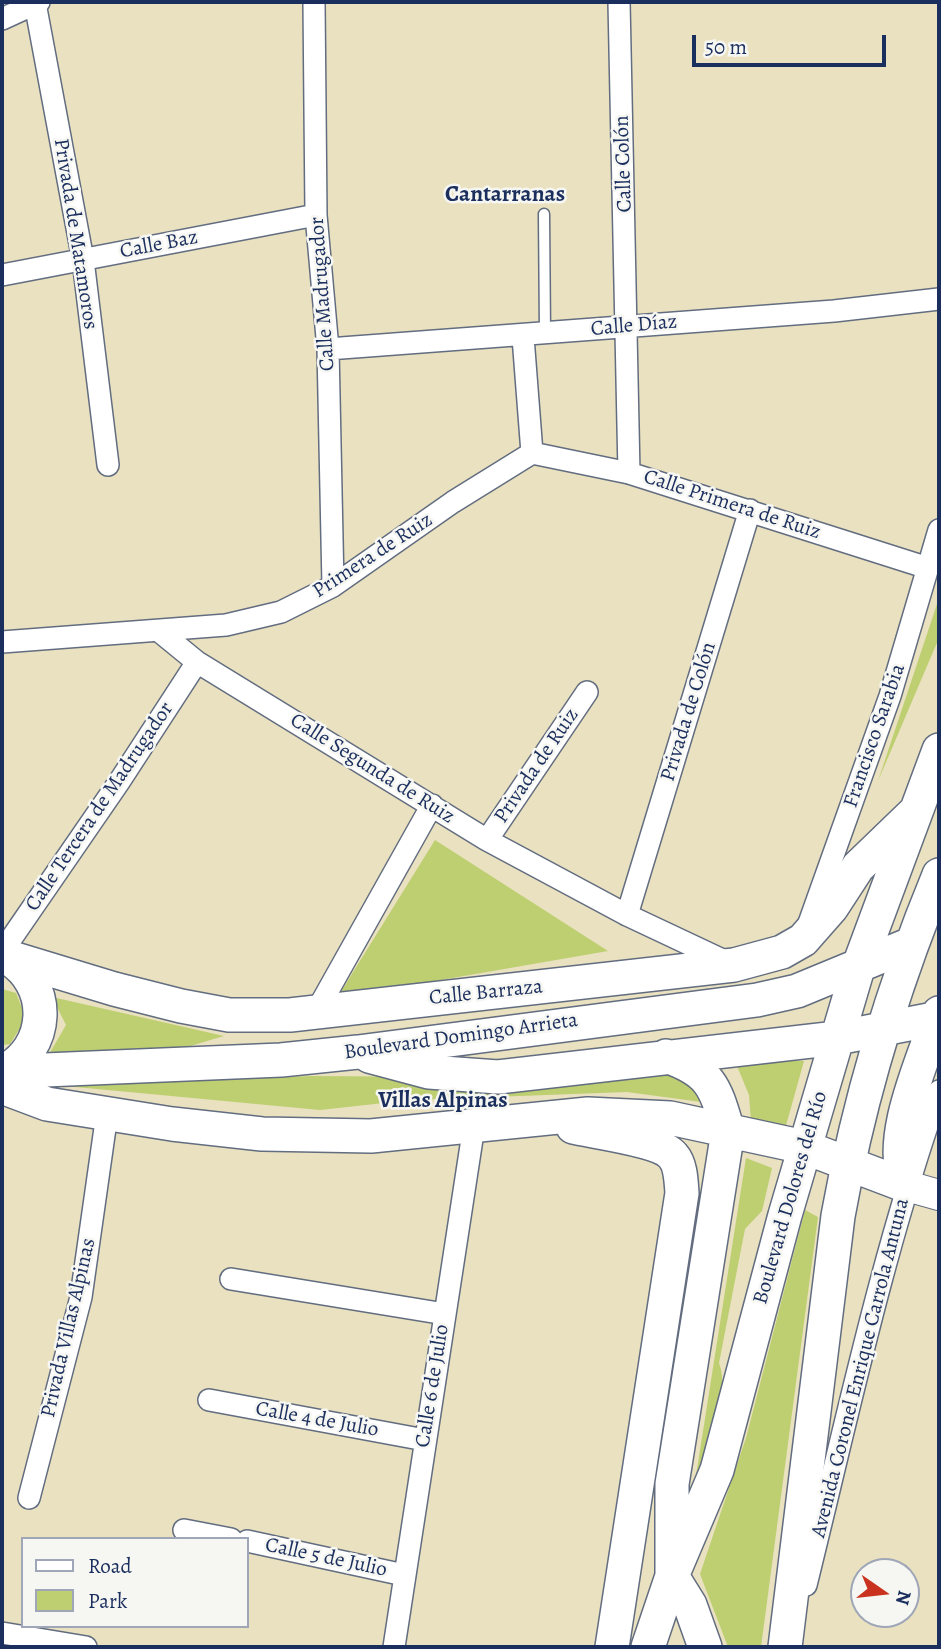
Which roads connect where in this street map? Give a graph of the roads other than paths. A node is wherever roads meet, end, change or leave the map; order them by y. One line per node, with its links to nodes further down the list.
1 (37, 2): 4 (street); 7 (street, Privada de Matamoros)
2 (314, 2): 6 (street, Calle Madrugador)
3 (619, 2): 10 (street, Calle Colón)
4 (2, 19)
5 (544, 214): 11 (lane)
6 (316, 215): 7 (street, Calle Baz); 13 (street, Calle Madrugador)
7 (83, 260): 8 (street, Calle Baz); 15 (street, Privada de Matamoros)
8 (2, 275)
9 (939, 299): 10 (street, Calle Díaz)
10 (628, 326): 11 (street, Calle Díaz); 16 (street, Calle Colón)
11 (545, 334): 12 (street, Calle Díaz)
12 (523, 337): 13 (street, Calle Díaz); 14 (street)
13 (328, 349): 20 (street, Calle Madrugador)
14 (533, 453): 16 (street, Calle Primera de Ruiz); 20 (street, Primera de Ruiz)
15 (108, 465)
16 (629, 473): 17 (street, Calle Primera de Ruiz)
17 (750, 510): 19 (street, Calle Primera de Ruiz); 30 (street, Privada de Colón)
18 (939, 530): 19 (street, Francisco Sarabia)
19 (928, 568): 31 (street, Francisco Sarabia)
20 (333, 586): 21 (street, Primera de Ruiz)
21 (159, 631): 22 (street); 23 (street, Calle Segunda de Ruiz)
22 (2, 642)
23 (198, 662): 26 (street, Calle Segunda de Ruiz); 33 (street, Calle Tercera de Madrugador)
24 (587, 692): 28 (street, Privada de Ruiz)
25 (939, 750): 27 (main road, Boulevard Dolores del Río)
26 (432, 806): 28 (street, Calle Segunda de Ruiz); 36 (street)
27 (914, 813): 31 (main road, Calle Barraza); 35 (main road, Boulevard Dolores del Río)
28 (487, 840): 30 (street, Calle Segunda de Ruiz)
29 (939, 875): 32 (main road, Boulevard Dolores del Río)
30 (627, 915): 34 (street, Calle Segunda de Ruiz)
31 (803, 940): 34 (main road, Calle Barraza)
32 (911, 944): 35 (main road, Boulevard Domingo Arrieta); 39 (main road, Boulevard Dolores del Río)
33 (2, 954): 37 (main road, Calle Barraza); 43 (main road)
34 (734, 965): 36 (main road, Calle Barraza)
35 (858, 968): 40 (main road, Boulevard Dolores del Río); 41 (main road, Boulevard Domingo Arrieta)
36 (316, 1012): 37 (main road, Calle Barraza)
37 (229, 1015): 41 (main road)
38 (939, 1017): 39 (main road); 52 (main road)
39 (885, 1027): 40 (main road); 51 (main road, Boulevard Dolores del Río)
40 (837, 1038): 42 (main road); 50 (main road, Boulevard Dolores del Río)
41 (358, 1052): 42 (main road); 43 (main road, Boulevard Domingo Arrieta)
42 (666, 1056): 49 (main road)
43 (2, 1074)
44 (2, 1087): 46 (main road)
45 (939, 1091): 52 (street, Avenida Coronel Enrique Carrola Antuna)
46 (107, 1114): 48 (main road); 58 (street, Privada Villas Alpinas)
47 (537, 1119): 48 (main road); 49 (main road); 68 (main road)
48 (474, 1126): 55 (street, Calle 6 de Julio)
49 (728, 1131): 50 (main road); 63 (main road)
50 (804, 1147): 51 (main road); 63 (main road, Boulevard Dolores del Río)
51 (848, 1165): 52 (main road); 71 (main road, Boulevard Dolores del Río)
52 (907, 1186): 53 (street); 72 (street, Avenida Coronel Enrique Carrola Antuna)
53 (939, 1195)
54 (231, 1279): 55 (street)
55 (445, 1314): 57 (street, Calle 6 de Julio)
56 (209, 1400): 57 (street, Calle 4 de Julio)
57 (425, 1440): 62 (street, Calle 6 de Julio)
58 (29, 1498)
59 (184, 1530): 60 (street)
60 (221, 1537)
61 (248, 1541): 62 (street, Calle 5 de Julio)
62 (404, 1575): 67 (street, Calle 6 de Julio)
63 (672, 1576): 69 (main road, Boulevard Dolores del Río); 70 (main road)
64 (2, 1633): 65 (street)
65 (47, 1644): 66 (street)
66 (86, 1647)
67 (394, 1647)
68 (612, 1647)
69 (648, 1647)
70 (705, 1647)
71 (785, 1647)
72 (791, 1647)

